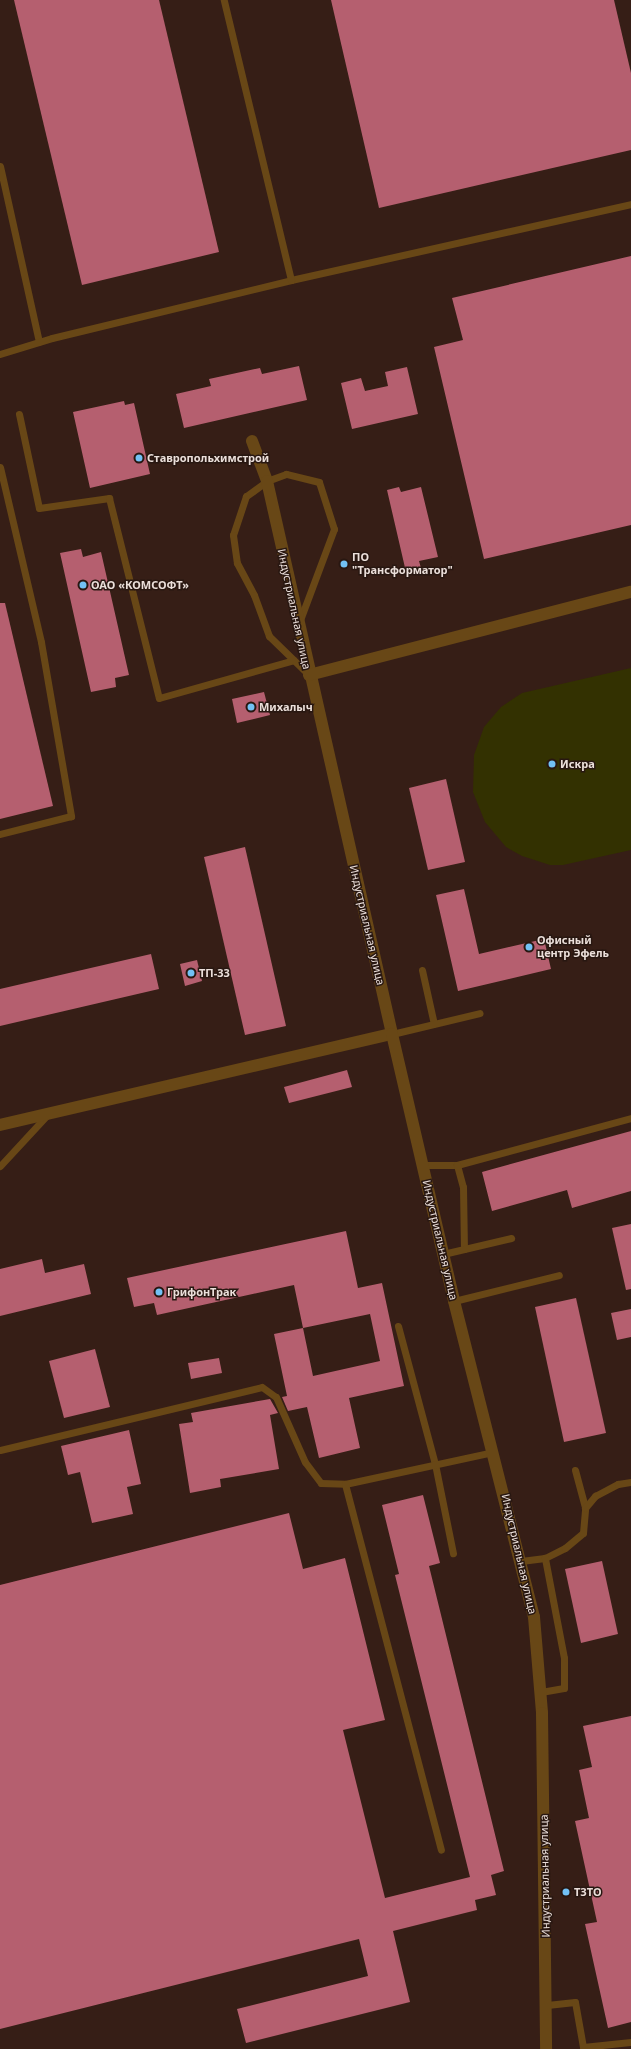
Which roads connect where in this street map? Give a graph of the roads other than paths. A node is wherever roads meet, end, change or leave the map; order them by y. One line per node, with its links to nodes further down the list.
1 (224, 0): 4 (lane)
2 (0, 166): 5 (lane)
3 (631, 204): 4 (lane)
4 (291, 280): 5 (lane)
5 (39, 342): 6 (lane)
6 (0, 354)
7 (19, 414): 13 (lane)
8 (252, 441): 10 (street, Индустриальная улица)
9 (0, 467): 15 (lane)
10 (266, 481): 12 (street, Индустриальная улица); 12 (lane); 13 (lane)
11 (631, 592): 14 (street)
12 (298, 623): 14 (street, Индустриальная улица)
13 (294, 660): 14 (lane)
14 (309, 675): 19 (street, Индустриальная улица)
15 (0, 834)
16 (422, 970): 18 (lane)
17 (480, 1013): 18 (lane)
18 (434, 1024): 19 (lane)
19 (392, 1034): 20 (street); 23 (street, Индустриальная улица)
20 (48, 1114): 22 (street); 25 (lane)
21 (631, 1118): 24 (lane)
22 (0, 1125)
23 (422, 1165): 24 (lane); 28 (street, Индустриальная улица)
24 (457, 1165): 27 (lane)
25 (0, 1166)
26 (511, 1238): 27 (lane)
27 (464, 1249): 28 (lane)
28 (443, 1254): 30 (street, Индустриальная улица)
29 (559, 1275): 30 (lane)
30 (454, 1301): 33 (street, Индустриальная улица)
31 (398, 1326): 34 (lane)
32 (0, 1450): 37 (lane)
33 (494, 1452): 34 (lane); 41 (street, Индустриальная улица)
34 (435, 1464): 37 (lane); 39 (lane)
35 (575, 1470): 38 (lane)
36 (631, 1482): 38 (lane)
37 (345, 1484): 43 (lane)
38 (585, 1508): 40 (lane)
39 (453, 1553)
40 (545, 1558): 41 (lane); 42 (lane)
41 (521, 1561): 42 (street, Индустриальная улица)
42 (541, 1692): 44 (street, Индустриальная улица)
43 (440, 1850)
44 (547, 2005): 45 (lane); 46 (street, Индустриальная улица)
45 (631, 2042)
46 (546, 2049)

